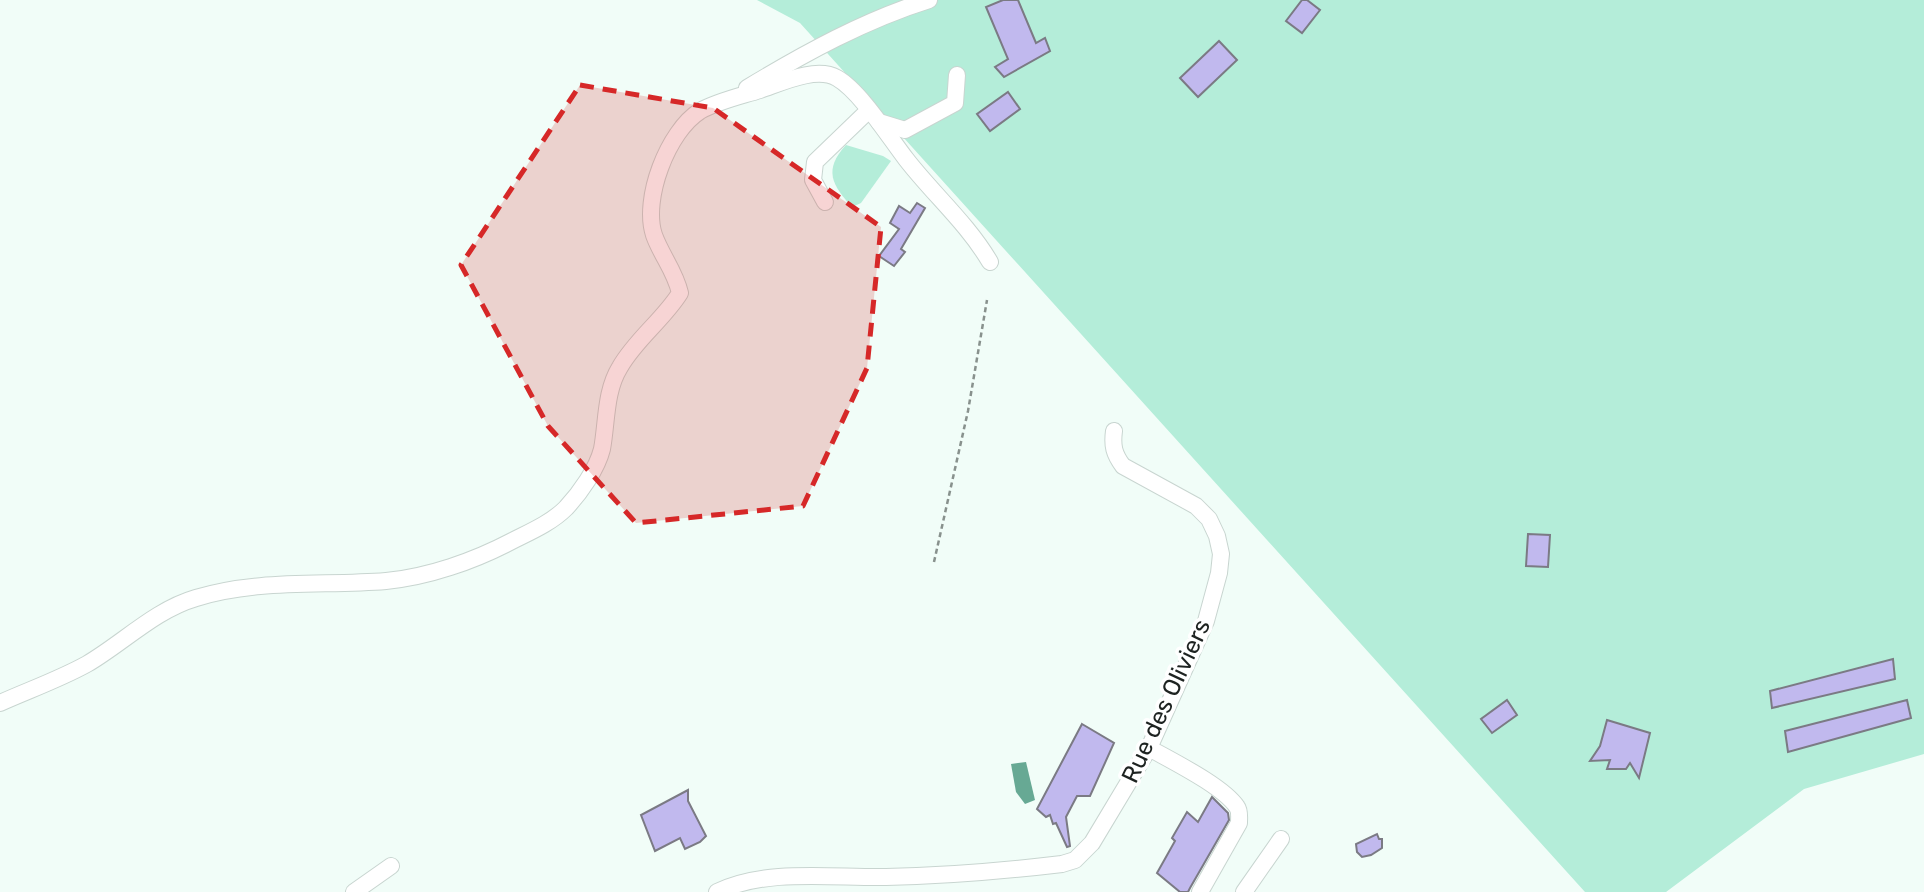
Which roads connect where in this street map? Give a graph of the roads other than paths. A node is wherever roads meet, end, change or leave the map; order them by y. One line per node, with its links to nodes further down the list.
1 (929, 0): 3 (street)
2 (957, 75): 4 (street)
3 (724, 102): 4 (street); 8 (street)
4 (874, 116): 5 (street); 6 (street)
5 (825, 202)
6 (990, 262)
7 (1114, 432): 9 (street, Rue des Oliviers)
8 (0, 703)
9 (1149, 748): 13 (street, Rue des Oliviers); 14 (street)
10 (1281, 839): 15 (street)
11 (391, 866): 12 (street)
12 (354, 892)
13 (717, 892)
14 (1200, 892)
15 (1244, 892)

